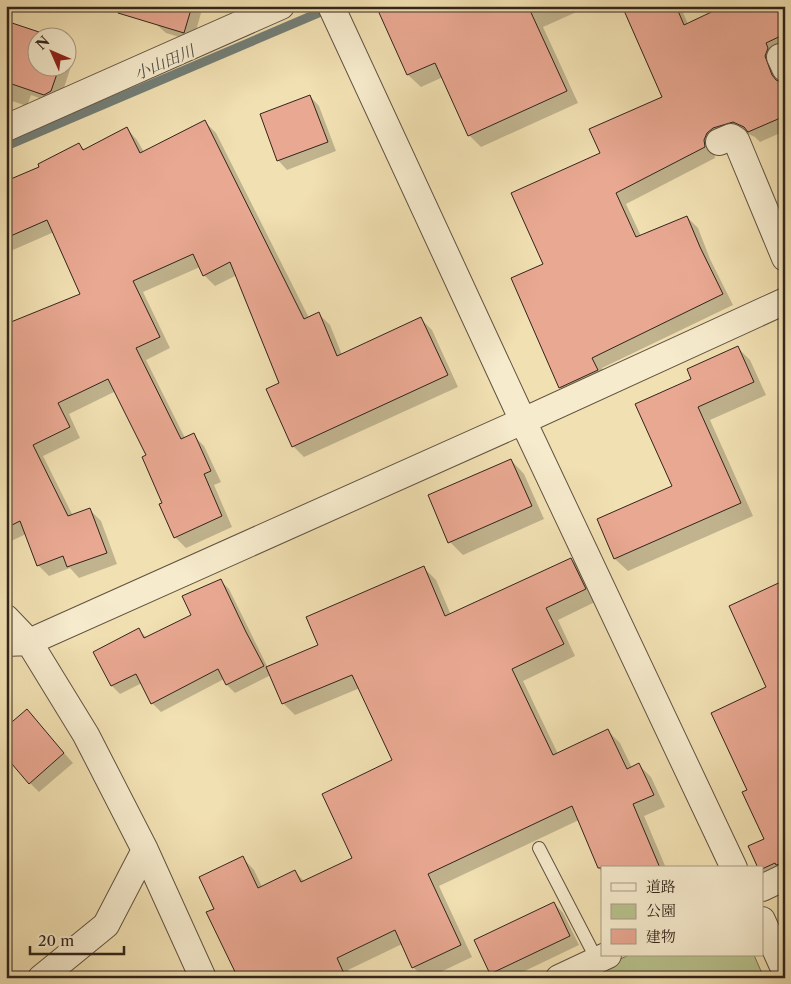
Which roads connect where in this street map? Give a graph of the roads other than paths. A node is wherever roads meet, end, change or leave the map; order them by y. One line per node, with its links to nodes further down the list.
1 (281, 6): 3 (street)
2 (331, 6): 7 (street)
3 (6, 128)
4 (719, 142): 5 (street)
5 (785, 258)
6 (785, 301): 7 (street)
7 (523, 421): 9 (street); 12 (street)
8 (6, 618): 9 (street)
9 (18, 643): 11 (street)
10 (539, 848): 16 (lane)
11 (145, 850): 19 (street); 20 (street)
12 (733, 866)
13 (785, 877): 14 (street)
14 (764, 887)
15 (764, 924): 18 (street)
16 (601, 955)
17 (603, 958): 21 (street)
18 (785, 971)
19 (41, 978)
20 (203, 978)
21 (559, 978)

